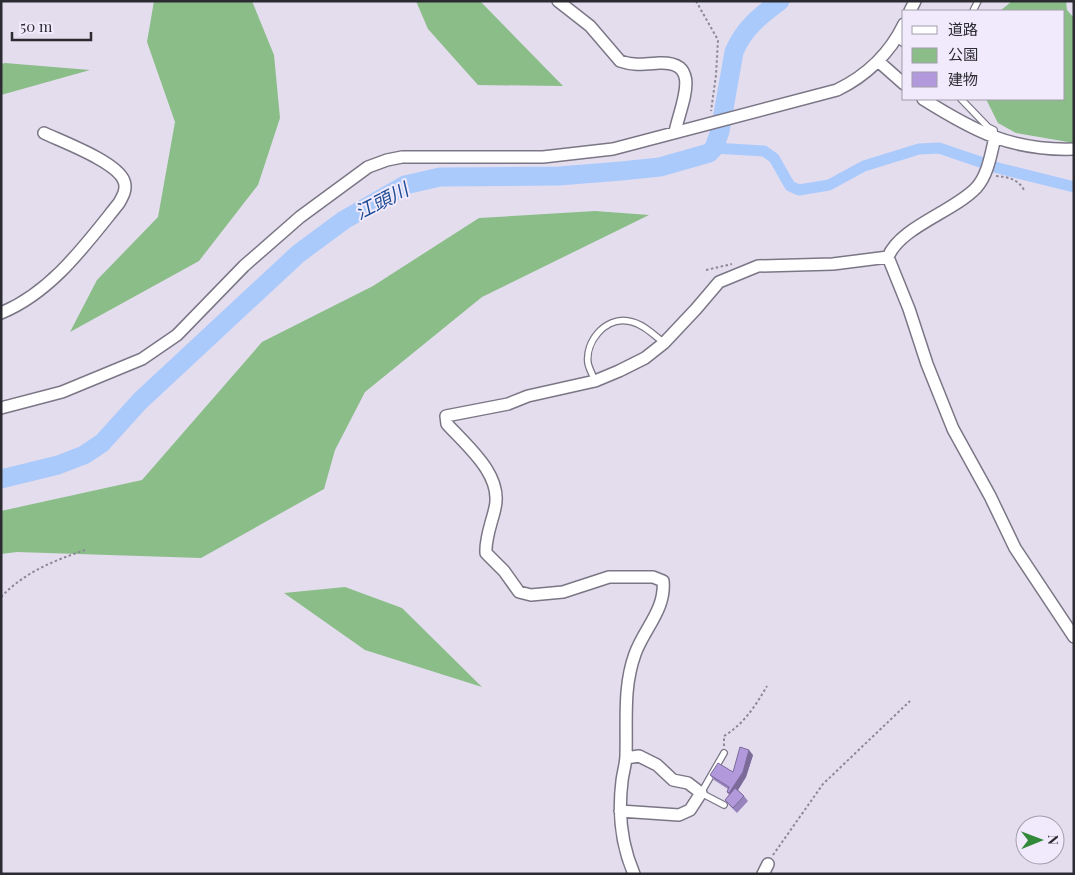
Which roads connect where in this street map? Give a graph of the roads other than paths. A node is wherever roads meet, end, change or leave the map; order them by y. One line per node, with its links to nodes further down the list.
1 (558, 1): 7 (street)
2 (900, 41): 3 (street)
3 (878, 61): 4 (street); 7 (street)
4 (902, 82)
5 (924, 100): 9 (street)
6 (962, 100): 9 (lane)
7 (675, 132): 15 (street)
8 (44, 133): 12 (street)
9 (995, 137): 10 (street); 11 (street)
10 (1074, 149)
11 (888, 257): 13 (street); 16 (street)
12 (1, 313)
13 (664, 343): 14 (street); 14 (lane)
14 (595, 381): 18 (street)
15 (1, 408)
16 (1074, 637)
17 (724, 753): 19 (lane)
18 (626, 758): 19 (street); 21 (street)
19 (701, 793): 20 (lane); 21 (street)
20 (724, 805)
21 (620, 811): 22 (street)
22 (634, 874)

